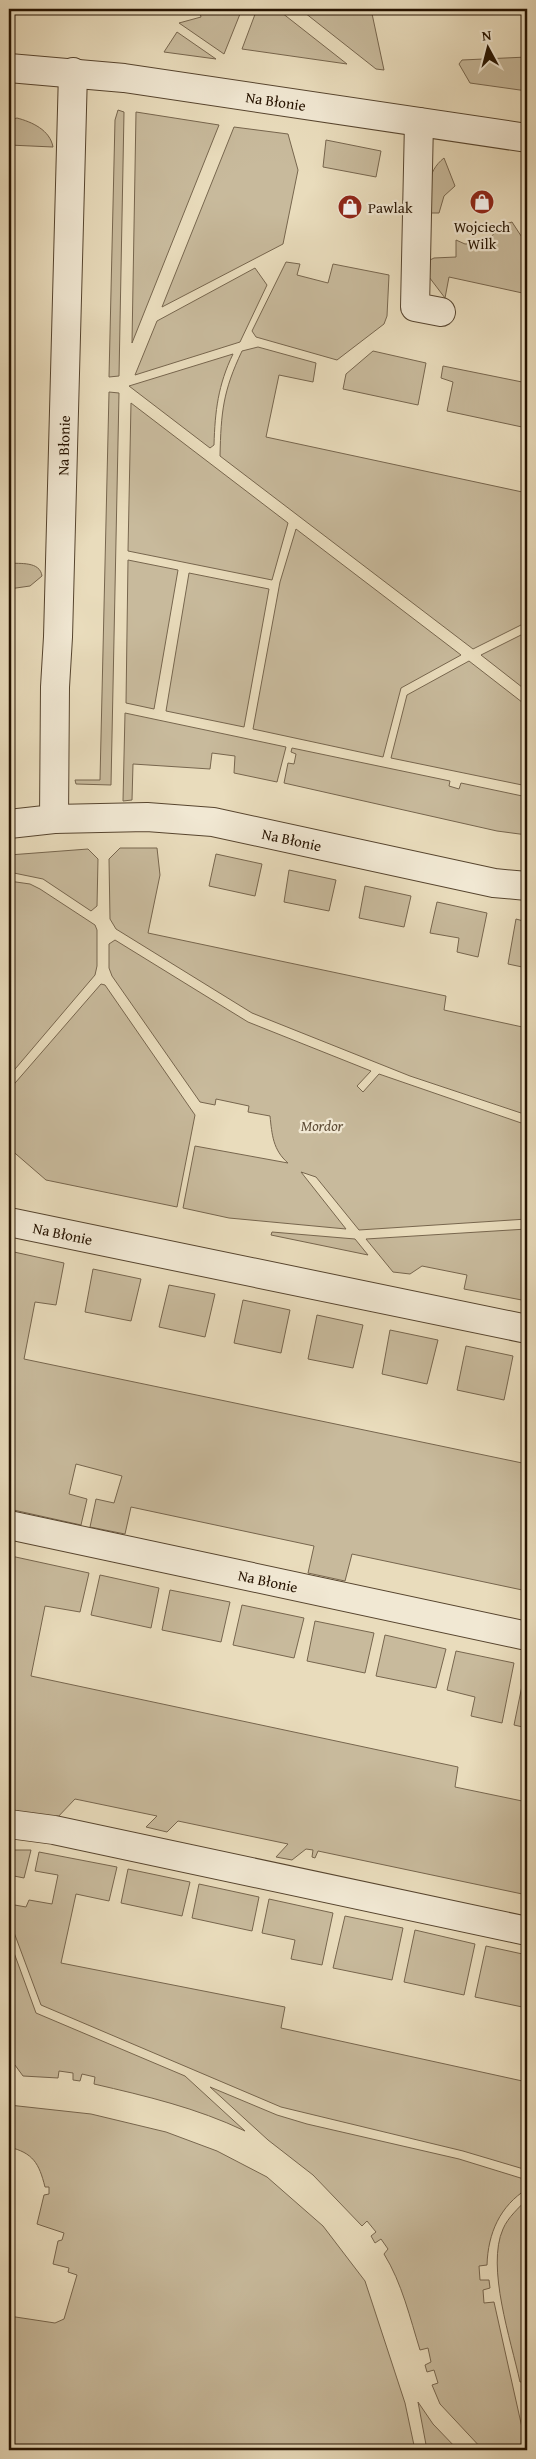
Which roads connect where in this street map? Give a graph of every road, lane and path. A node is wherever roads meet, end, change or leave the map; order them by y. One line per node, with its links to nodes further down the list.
1 (9, 68): 2 (street, Na Błonie)
2 (73, 72): 3 (street, Na Błonie); 6 (street, Na Błonie)
3 (419, 122): 4 (street, Na Błonie); 5 (street)
4 (527, 138)
5 (441, 312)
6 (54, 819): 7 (street, Na Błonie); 8 (street, Na Błonie)
7 (9, 824)
8 (527, 886)
9 (9, 1222): 10 (street, Na Błonie)
10 (527, 1329)
11 (9, 1525): 12 (street, Na Błonie)
12 (527, 1636)
13 (9, 1824): 14 (street)
14 (527, 1931)

